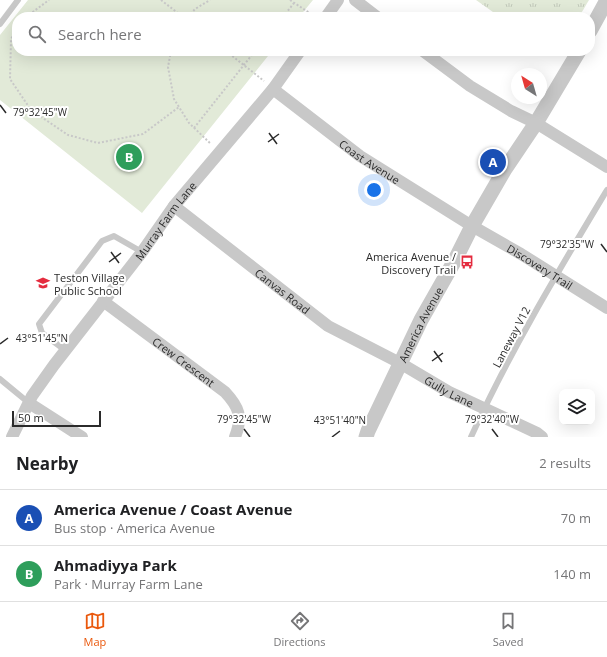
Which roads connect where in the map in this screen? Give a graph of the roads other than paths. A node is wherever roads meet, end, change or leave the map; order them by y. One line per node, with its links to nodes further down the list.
1 (18, 0): 8 (lane)
2 (338, 0): 5 (street)
3 (355, 0): 6 (street)
4 (607, 0): 7 (street)
5 (330, 12)
6 (371, 12)
7 (595, 22)
8 (0, 24)
9 (296, 56): 12 (street, Murray Farm Lane)
10 (430, 56): 13 (street)
11 (575, 56): 13 (street, America Avenue)
12 (273, 88): 16 (street, Murray Farm Lane); 17 (street, Coast Avenue)
13 (536, 123): 14 (street); 17 (street, America Avenue)
14 (607, 167)
15 (607, 190): 19 (lane, Laneway V12)
16 (174, 206): 18 (street, Murray Farm Lane); 23 (street, Canvas Road)
17 (472, 226): 19 (street, Discovery Trail); 23 (street, America Avenue)
18 (142, 252): 20 (street, Murray Farm Lane); 22 (lane)
19 (555, 276): 21 (street, Discovery Trail); 26 (lane, Laneway V12)
20 (103, 300): 22 (street, Murray Farm Lane); 29 (street, Crew Crescent)
21 (607, 308)
22 (65, 350): 25 (street, Murray Farm Lane)
23 (400, 363): 26 (street, Gully Lane); 30 (street, America Avenue)
24 (0, 380): 25 (lane)
25 (29, 403): 27 (street, Murray Farm Lane); 28 (street)
26 (484, 408): 31 (lane, Laneway V12); 32 (street, Gully Lane)
27 (12, 437)
28 (82, 437)
29 (235, 437)
30 (366, 437)
31 (471, 437)
32 (542, 437)

